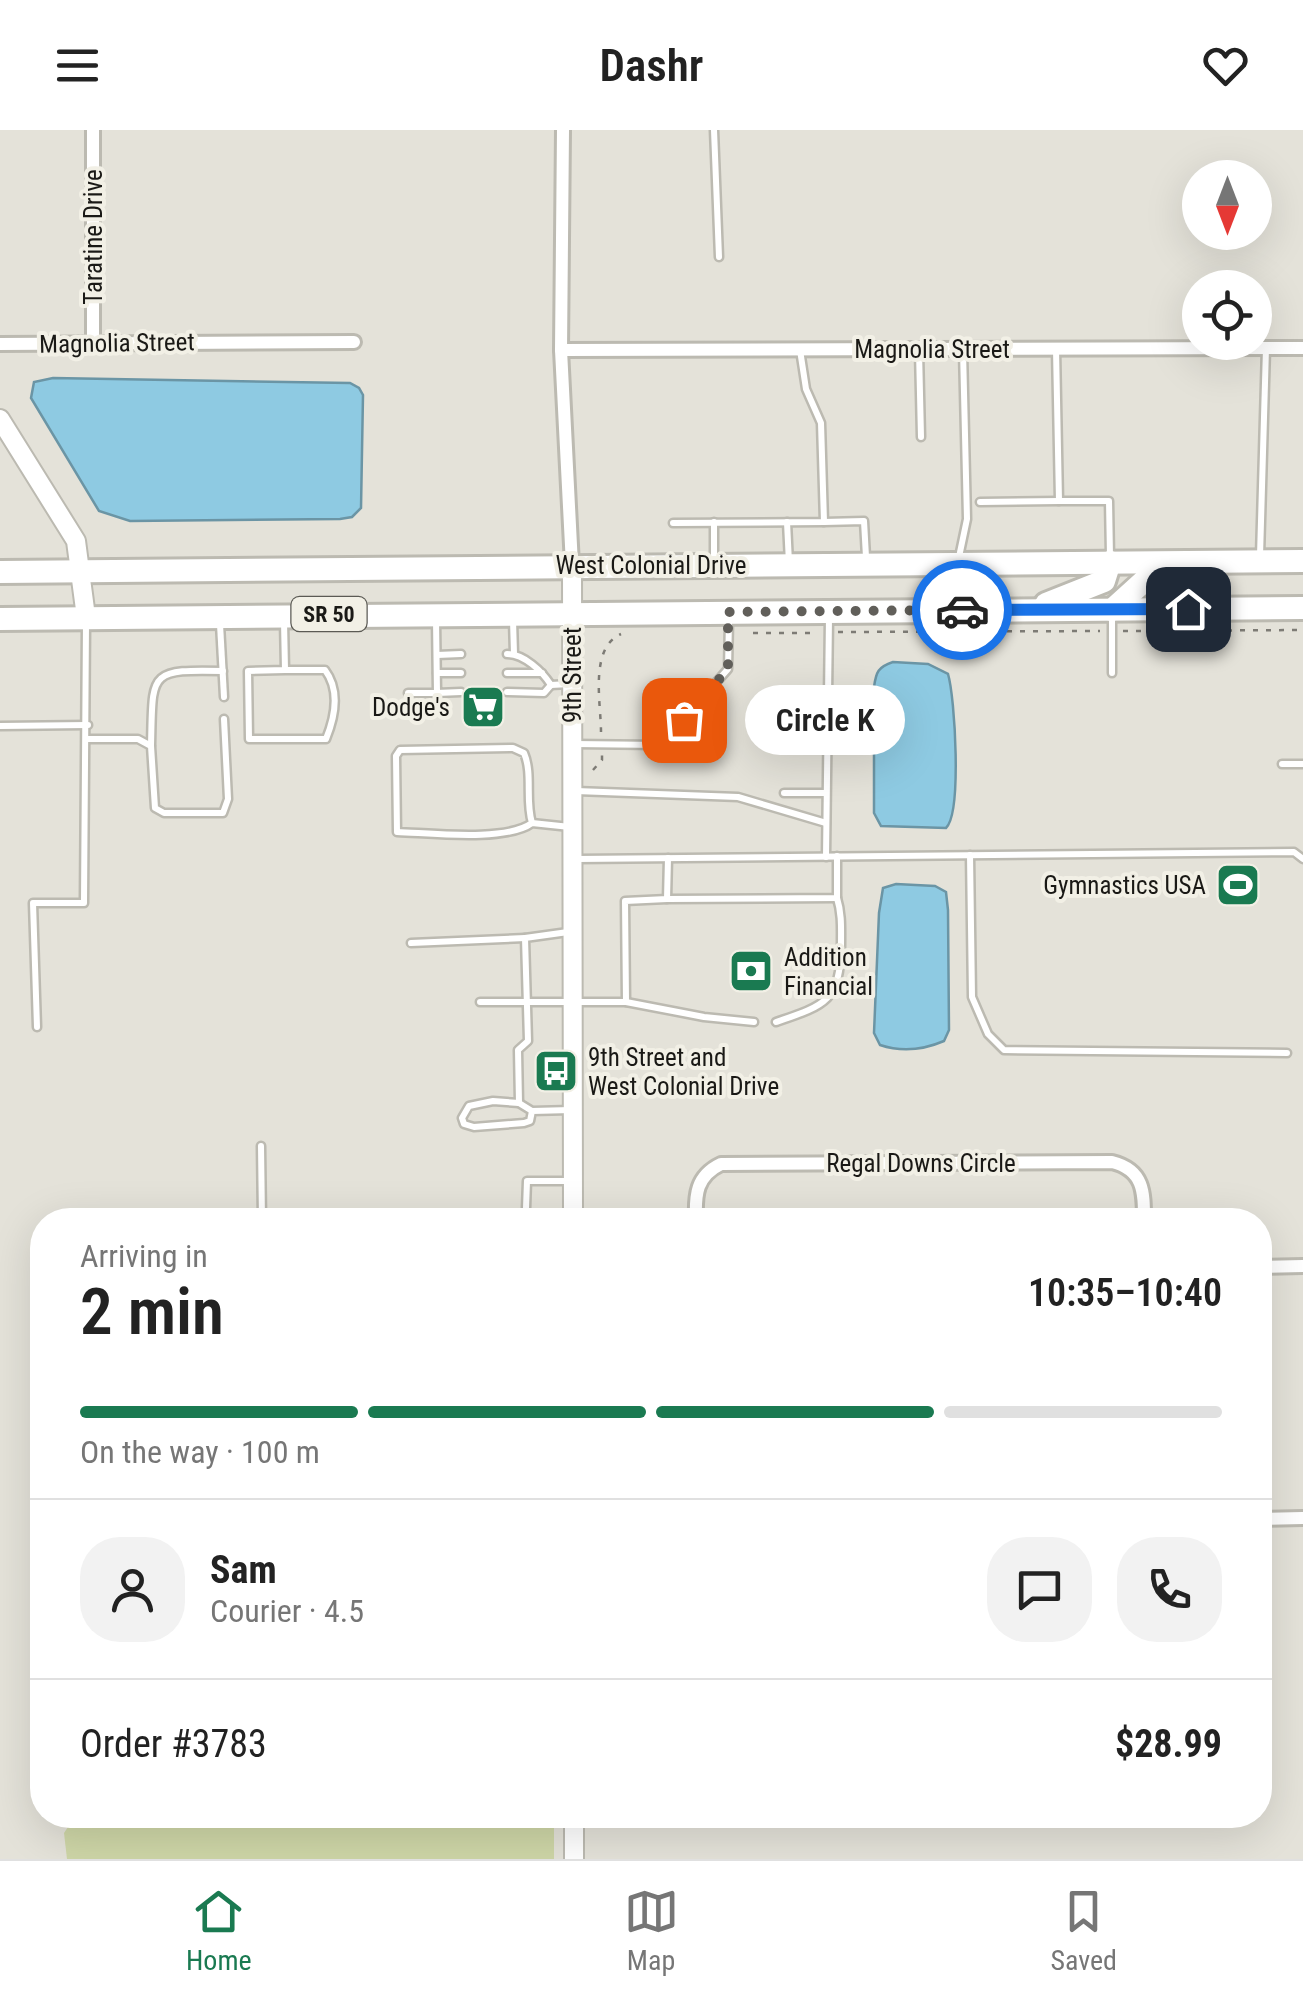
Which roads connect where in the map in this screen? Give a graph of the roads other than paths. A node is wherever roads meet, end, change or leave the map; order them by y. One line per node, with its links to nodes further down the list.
1 (93, 130): 6 (street, Taratine Drive)
2 (563, 130): 15 (street, 9th Street)
3 (714, 130): 4 (lane)
4 (718, 257)
5 (354, 342): 6 (street, Magnolia Street)
6 (93, 343): 7 (street, Magnolia Street)
7 (0, 344)
8 (1182, 348): 14 (street, Magnolia Street)
9 (1272, 348): 10 (street, Magnolia Street)
10 (1303, 348)
11 (800, 349): 12 (street, Magnolia Street); 15 (street, Magnolia Street); 24 (lane)
12 (919, 349): 13 (street, Magnolia Street); 18 (lane)
13 (963, 349): 14 (street, Magnolia Street); 29 (lane)
14 (1056, 349): 19 (lane)
15 (561, 350): 33 (street, 9th Street)
16 (1266, 360): 27 (lane)
17 (0, 419): 34 (street)
18 (921, 436)
19 (1058, 500): 20 (lane); 25 (lane)
20 (980, 502)
21 (674, 522): 22 (lane)
22 (714, 522): 23 (lane); 30 (lane)
23 (787, 522): 24 (lane); 31 (lane)
24 (824, 522): 32 (lane)
25 (1110, 562): 26 (highway, West Colonial Drive / SR 50); 29 (highway, West Colonial Drive / SR 50); 37 (highway)
26 (1182, 562): 27 (highway, West Colonial Drive / SR 50); 45 (highway)
27 (1260, 562): 28 (highway, West Colonial Drive / SR 50)
28 (1303, 562)
29 (959, 563): 32 (highway, West Colonial Drive / SR 50)
30 (714, 564): 31 (highway, West Colonial Drive / SR 50); 33 (highway, West Colonial Drive / SR 50)
31 (789, 564): 32 (highway, West Colonial Drive / SR 50)
32 (866, 564)
33 (572, 566): 34 (highway, West Colonial Drive / SR 50); 39 (street, 9th Street)
34 (80, 571): 35 (highway, West Colonial Drive / SR 50); 43 (street)
35 (0, 572)
36 (1303, 608): 45 (highway, West Colonial Drive / SR 50)
37 (1028, 610): 45 (highway, West Colonial Drive / SR 50); 47 (highway, West Colonial Drive / SR 50)
38 (512, 612): 39 (highway, West Colonial Drive / SR 50); 40 (highway, West Colonial Drive / SR 50); 55 (lane)
39 (572, 612): 46 (highway, West Colonial Drive / SR 50); 57 (street, 9th Street)
40 (436, 613): 42 (highway, West Colonial Drive / SR 50); 49 (lane)
41 (219, 615): 42 (highway, West Colonial Drive / SR 50); 43 (highway, West Colonial Drive / SR 50); 51 (lane)
42 (284, 615): 50 (lane)
43 (86, 617): 44 (highway, West Colonial Drive / SR 50); 65 (lane)
44 (0, 619)
45 (1112, 620): 56 (lane)
46 (728, 622): 47 (highway, West Colonial Drive / SR 50); 68 (lane)
47 (829, 622): 74 (lane)
48 (461, 654): 49 (lane)
49 (437, 656): 52 (lane)
50 (285, 670): 50 (lane)
51 (222, 671): 63 (lane); 69 (lane)
52 (437, 672): 53 (lane); 62 (lane)
53 (461, 673)
54 (507, 673): 55 (lane)
55 (543, 673): 58 (lane)
56 (1112, 673)
57 (572, 684): 58 (lane); 68 (street, 9th Street)
58 (551, 685): 60 (lane)
59 (461, 692): 62 (lane)
60 (507, 692)
61 (408, 693): 62 (lane)
62 (437, 693)
63 (224, 698)
64 (224, 719): 69 (lane)
65 (88, 725): 66 (lane); 67 (lane)
66 (0, 726)
67 (88, 739): 69 (lane); 95 (lane)
68 (572, 744): 72 (street, 9th Street)
69 (151, 746)
70 (1282, 764): 71 (lane)
71 (1303, 764)
72 (572, 791): 76 (lane); 77 (street, 9th Street)
73 (784, 792): 74 (lane)
74 (826, 793): 76 (lane)
75 (532, 823): 75 (lane); 77 (lane)
76 (826, 823): 80 (lane)
77 (572, 827): 82 (street, 9th Street)
78 (836, 856): 79 (lane); 80 (lane); 84 (lane)
79 (970, 856): 83 (lane); 96 (lane)
80 (826, 857): 81 (lane)
81 (668, 858): 82 (lane); 85 (lane)
82 (572, 859): 86 (street, 9th Street)
83 (1303, 859)
84 (836, 898): 85 (lane); 94 (lane)
85 (667, 899): 92 (lane)
86 (572, 932): 87 (lane); 90 (street, 9th Street)
87 (525, 938): 88 (lane); 89 (lane)
88 (411, 943)
89 (526, 1000): 90 (lane); 91 (lane); 97 (lane)
90 (572, 1001): 92 (lane); 98 (street, 9th Street)
91 (480, 1002)
92 (626, 1002): 93 (lane)
93 (754, 1022)
94 (776, 1022)
95 (37, 1027)
96 (1287, 1053)
97 (519, 1103): 99 (lane); 99 (lane)
98 (572, 1110): 99 (lane); 101 (street, 9th Street)
99 (532, 1111)
100 (261, 1146): 102 (lane)
101 (572, 1181): 103 (lane); 104 (street, 9th Street)
102 (262, 1208)
103 (526, 1208)
104 (573, 1208)
105 (696, 1208): 106 (street, Regal Downs Circle)
106 (1144, 1208)
107 (1303, 1266): 108 (street)
108 (1272, 1267)
109 (1303, 1518): 110 (street)
110 (1272, 1519)
111 (574, 1828): 112 (street)
112 (574, 1859)

